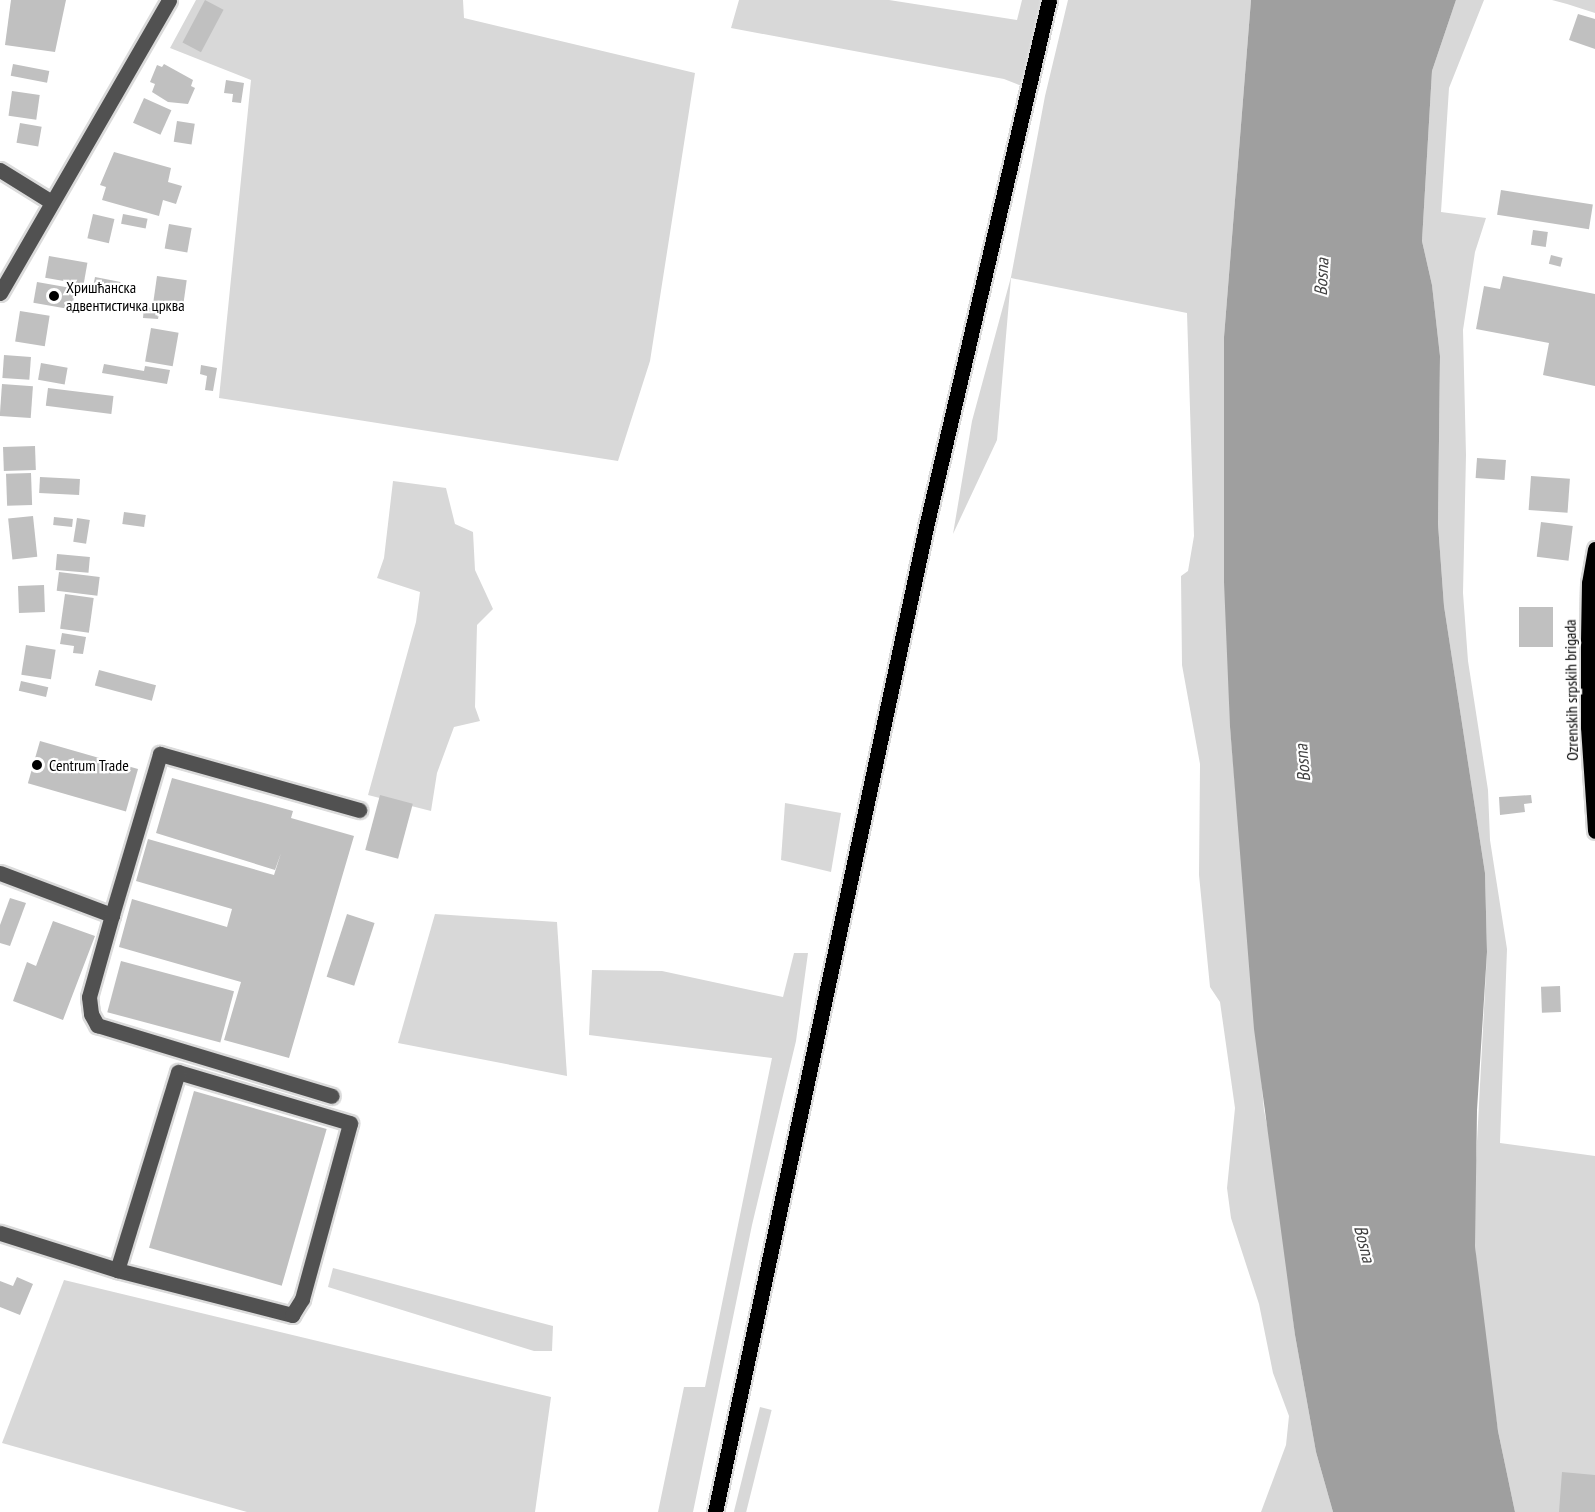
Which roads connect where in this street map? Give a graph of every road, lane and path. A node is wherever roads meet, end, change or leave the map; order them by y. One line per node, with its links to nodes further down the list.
1 (169, 0): 4 (street)
2 (1049, 0): 14 (main road)
3 (0, 170): 4 (street)
4 (50, 201): 5 (street)
5 (0, 292)
6 (1595, 549): 8 (main road, Ozrenskih srpskih brigada)
7 (359, 810): 10 (street)
8 (1595, 831)
9 (0, 873): 10 (street)
10 (112, 915): 11 (street)
11 (332, 1096)
12 (0, 1233): 13 (street)
13 (117, 1270): 13 (street)
14 (715, 1512)

